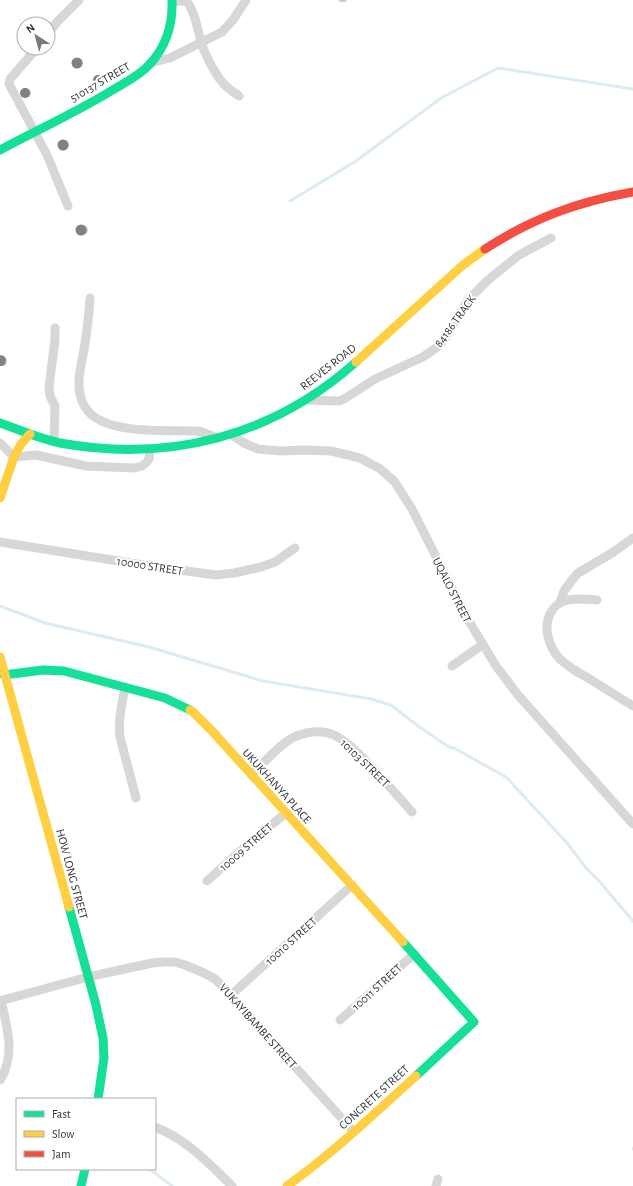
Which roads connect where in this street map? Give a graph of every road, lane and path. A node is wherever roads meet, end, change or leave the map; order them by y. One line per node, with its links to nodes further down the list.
1 (79, 0): 4 (street)
2 (246, 0): 5 (street)
3 (172, 1): 5 (street); 7 (street, 510137 STREET)
4 (56, 23)
5 (201, 42): 7 (street); 8 (street)
6 (30, 56): 9 (street)
7 (150, 64): 9 (street, 510137 STREET)
8 (239, 96)
9 (35, 132): 10 (street, 510137 STREET); 12 (street)
10 (0, 150)
11 (633, 192): 16 (street, REEVES ROAD)
12 (68, 206)
13 (552, 238): 16 (street, 84186 TRACK)
14 (90, 298): 20 (street)
15 (55, 328): 21 (street)
16 (307, 400): 19 (street, REEVES ROAD)
17 (0, 423): 18 (street, REEVES ROAD)
18 (30, 434): 21 (street, REEVES ROAD); 24 (street)
19 (232, 435): 20 (street, REEVES ROAD); 31 (street, UQALO STREET)
20 (217, 438): 23 (street, REEVES ROAD)
21 (54, 441): 23 (street, REEVES ROAD)
22 (0, 443): 24 (street)
23 (150, 450): 24 (street)
24 (14, 457): 25 (street)
25 (0, 498)
26 (633, 538): 30 (street)
27 (0, 542): 28 (street, 10000 STREET)
28 (295, 548)
29 (597, 600): 30 (street)
30 (560, 602): 36 (street)
31 (482, 644): 33 (street); 41 (street, UQALO STREET)
32 (0, 657): 34 (street, HOW LONG STREET)
33 (452, 666)
34 (4, 675): 35 (street, UKUKHANYA PLACE); 45 (street, HOW LONG STREET)
35 (125, 687): 37 (street, UKUKHANYA PLACE); 38 (street)
36 (633, 706)
37 (251, 775): 39 (street, 10103 STREET); 40 (street, UKUKHANYA PLACE)
38 (136, 798)
39 (412, 812)
40 (286, 813): 42 (street, 10009 STREET); 43 (street, UKUKHANYA PLACE)
41 (633, 824)
42 (207, 881)
43 (352, 885): 44 (street, UKUKHANYA PLACE); 46 (street, 10010 STREET)
44 (414, 954): 48 (street, 10011 STREET); 49 (street, UKUKHANYA PLACE)
45 (88, 977): 46 (street, VUKAYIBAMBE STREET); 47 (street, VUKAYIBAMBE STREET); 51 (street, HOW LONG STREET)
46 (230, 996): 53 (street, VUKAYIBAMBE STREET)
47 (1, 1001): 50 (street)
48 (340, 1020)
49 (474, 1022): 53 (street, CONCRETE STREET)
50 (0, 1080)
51 (98, 1098)
52 (156, 1128): 56 (street)
53 (354, 1132): 57 (street, CONCRETE STREET)
54 (85, 1170): 55 (street)
55 (81, 1186)
56 (232, 1186)
57 (287, 1186)

